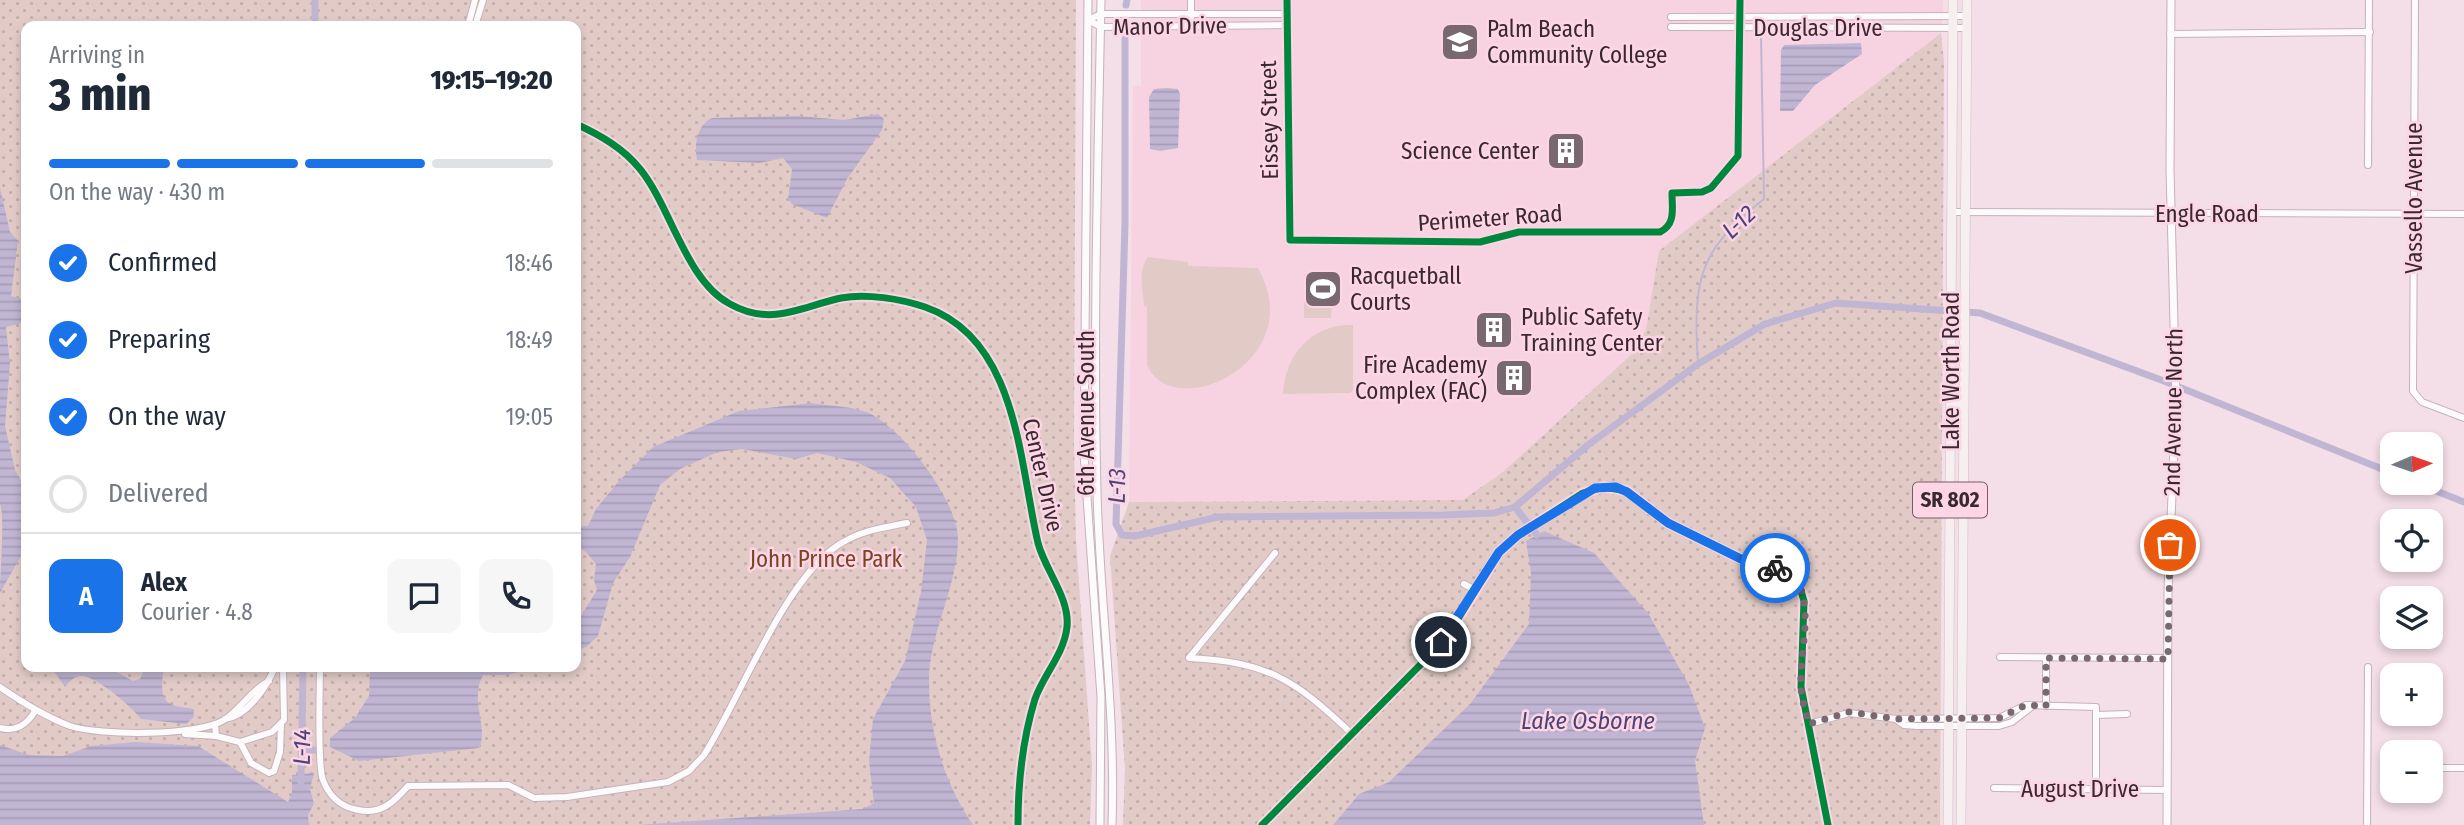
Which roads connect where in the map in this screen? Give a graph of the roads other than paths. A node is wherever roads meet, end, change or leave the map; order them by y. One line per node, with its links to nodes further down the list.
1 (475, 0): 21 (street)
2 (484, 0): 22 (street)
3 (1088, 0): 20 (street, 6th Avenue South)
4 (1101, 0): 13 (street, 6th Avenue South)
5 (1191, 0): 15 (street)
6 (1287, 0): 14 (street, Eissey Street)
7 (1740, 0): 19 (street, Perimeter Road)
8 (1953, 0): 16 (main road, Lake Worth Road / SR 802)
9 (1967, 0): 17 (main road, Lake Worth Road / SR 802)
10 (2171, 0): 31 (street, 2nd Avenue North)
11 (2369, 0): 30 (street)
12 (2415, 0): 37 (street, Vassello Avenue)
13 (1101, 14): 15 (street, Manor Drive); 20 (street, Manor Drive); 25 (street, 6th Avenue South)
14 (1287, 14): 15 (street, Manor Drive); 23 (street, Eissey Street)
15 (1191, 15): 24 (street)
16 (1953, 16): 17 (street, Douglas Drive); 19 (street, Douglas Drive); 28 (main road, Lake Worth Road / SR 802)
17 (1966, 16): 29 (main road, Lake Worth Road / SR 802)
18 (1671, 17): 19 (street, Douglas Drive)
19 (1740, 17): 27 (street, Perimeter Road)
20 (1088, 20): 25 (street, Manor Drive); 77 (street, 6th Avenue South)
21 (469, 21)
22 (477, 21)
23 (1287, 25): 24 (street, Manor Drive); 39 (street, Eissey Street)
24 (1191, 26): 25 (street, Manor Drive)
25 (1101, 27): 78 (street, 6th Avenue South)
26 (1671, 27): 27 (street, Douglas Drive)
27 (1740, 27): 28 (street, Douglas Drive); 39 (street, Perimeter Road)
28 (1953, 28): 29 (street, Douglas Drive); 34 (main road, Lake Worth Road / SR 802)
29 (1966, 28): 35 (main road, Lake Worth Road / SR 802)
30 (2370, 32): 31 (street); 33 (street)
31 (2170, 34): 36 (street, 2nd Avenue North)
32 (581, 127): 76 (street, Center Drive)
33 (2368, 165)
34 (1951, 212): 35 (street, Engle Road); 40 (main road, Lake Worth Road / SR 802)
35 (1965, 214): 36 (street, Engle Road); 42 (main road, Lake Worth Road / SR 802)
36 (2171, 214): 37 (street, Engle Road); 49 (street, 2nd Avenue North)
37 (2413, 214): 38 (street, Engle Road); 41 (street, Vassello Avenue)
38 (2464, 214)
39 (1290, 240)
40 (1951, 377): 42 (main road); 61 (main road, Lake Worth Road / SR 802)
41 (2464, 418)
42 (1964, 436): 62 (main road, Lake Worth Road / SR 802)
43 (907, 523): 53 (street)
44 (1275, 553): 68 (street)
45 (1464, 584): 46 (street)
46 (1475, 590): 64 (street); 68 (street)
47 (2000, 657): 48 (street)
48 (2046, 658): 49 (street); 57 (street)
49 (2168, 659): 75 (street, 2nd Avenue North)
50 (2368, 667): 84 (street)
51 (273, 672): 54 (street)
52 (283, 672): 56 (street)
53 (320, 672)
54 (270, 678): 56 (street); 63 (street)
55 (0, 687): 58 (street)
56 (283, 691): 65 (street)
57 (2046, 706): 60 (street); 62 (street)
58 (35, 711): 66 (street); 67 (street)
59 (2127, 714): 60 (street)
60 (2096, 715): 74 (street)
61 (1948, 722): 62 (street); 64 (street); 81 (main road, Lake Worth Road / SR 802)
62 (1961, 722): 82 (main road, Lake Worth Road / SR 802)
63 (215, 724): 67 (street); 69 (street)
64 (1809, 724): 80 (street)
65 (281, 725): 70 (street); 70 (street)
66 (0, 728)
67 (176, 733): 69 (street)
68 (1351, 733): 79 (street)
69 (216, 736): 70 (street)
70 (240, 741)
71 (2443, 768): 72 (street)
72 (2464, 768)
73 (1994, 789): 74 (street, August Drive)
74 (2096, 789): 75 (street, August Drive)
75 (2167, 790): 83 (street, 2nd Avenue North)
76 (1018, 825)
77 (1100, 825)
78 (1112, 825)
79 (1262, 825)
80 (1828, 825)
81 (1948, 825)
82 (1961, 825)
83 (2167, 825)
84 (2367, 825)

